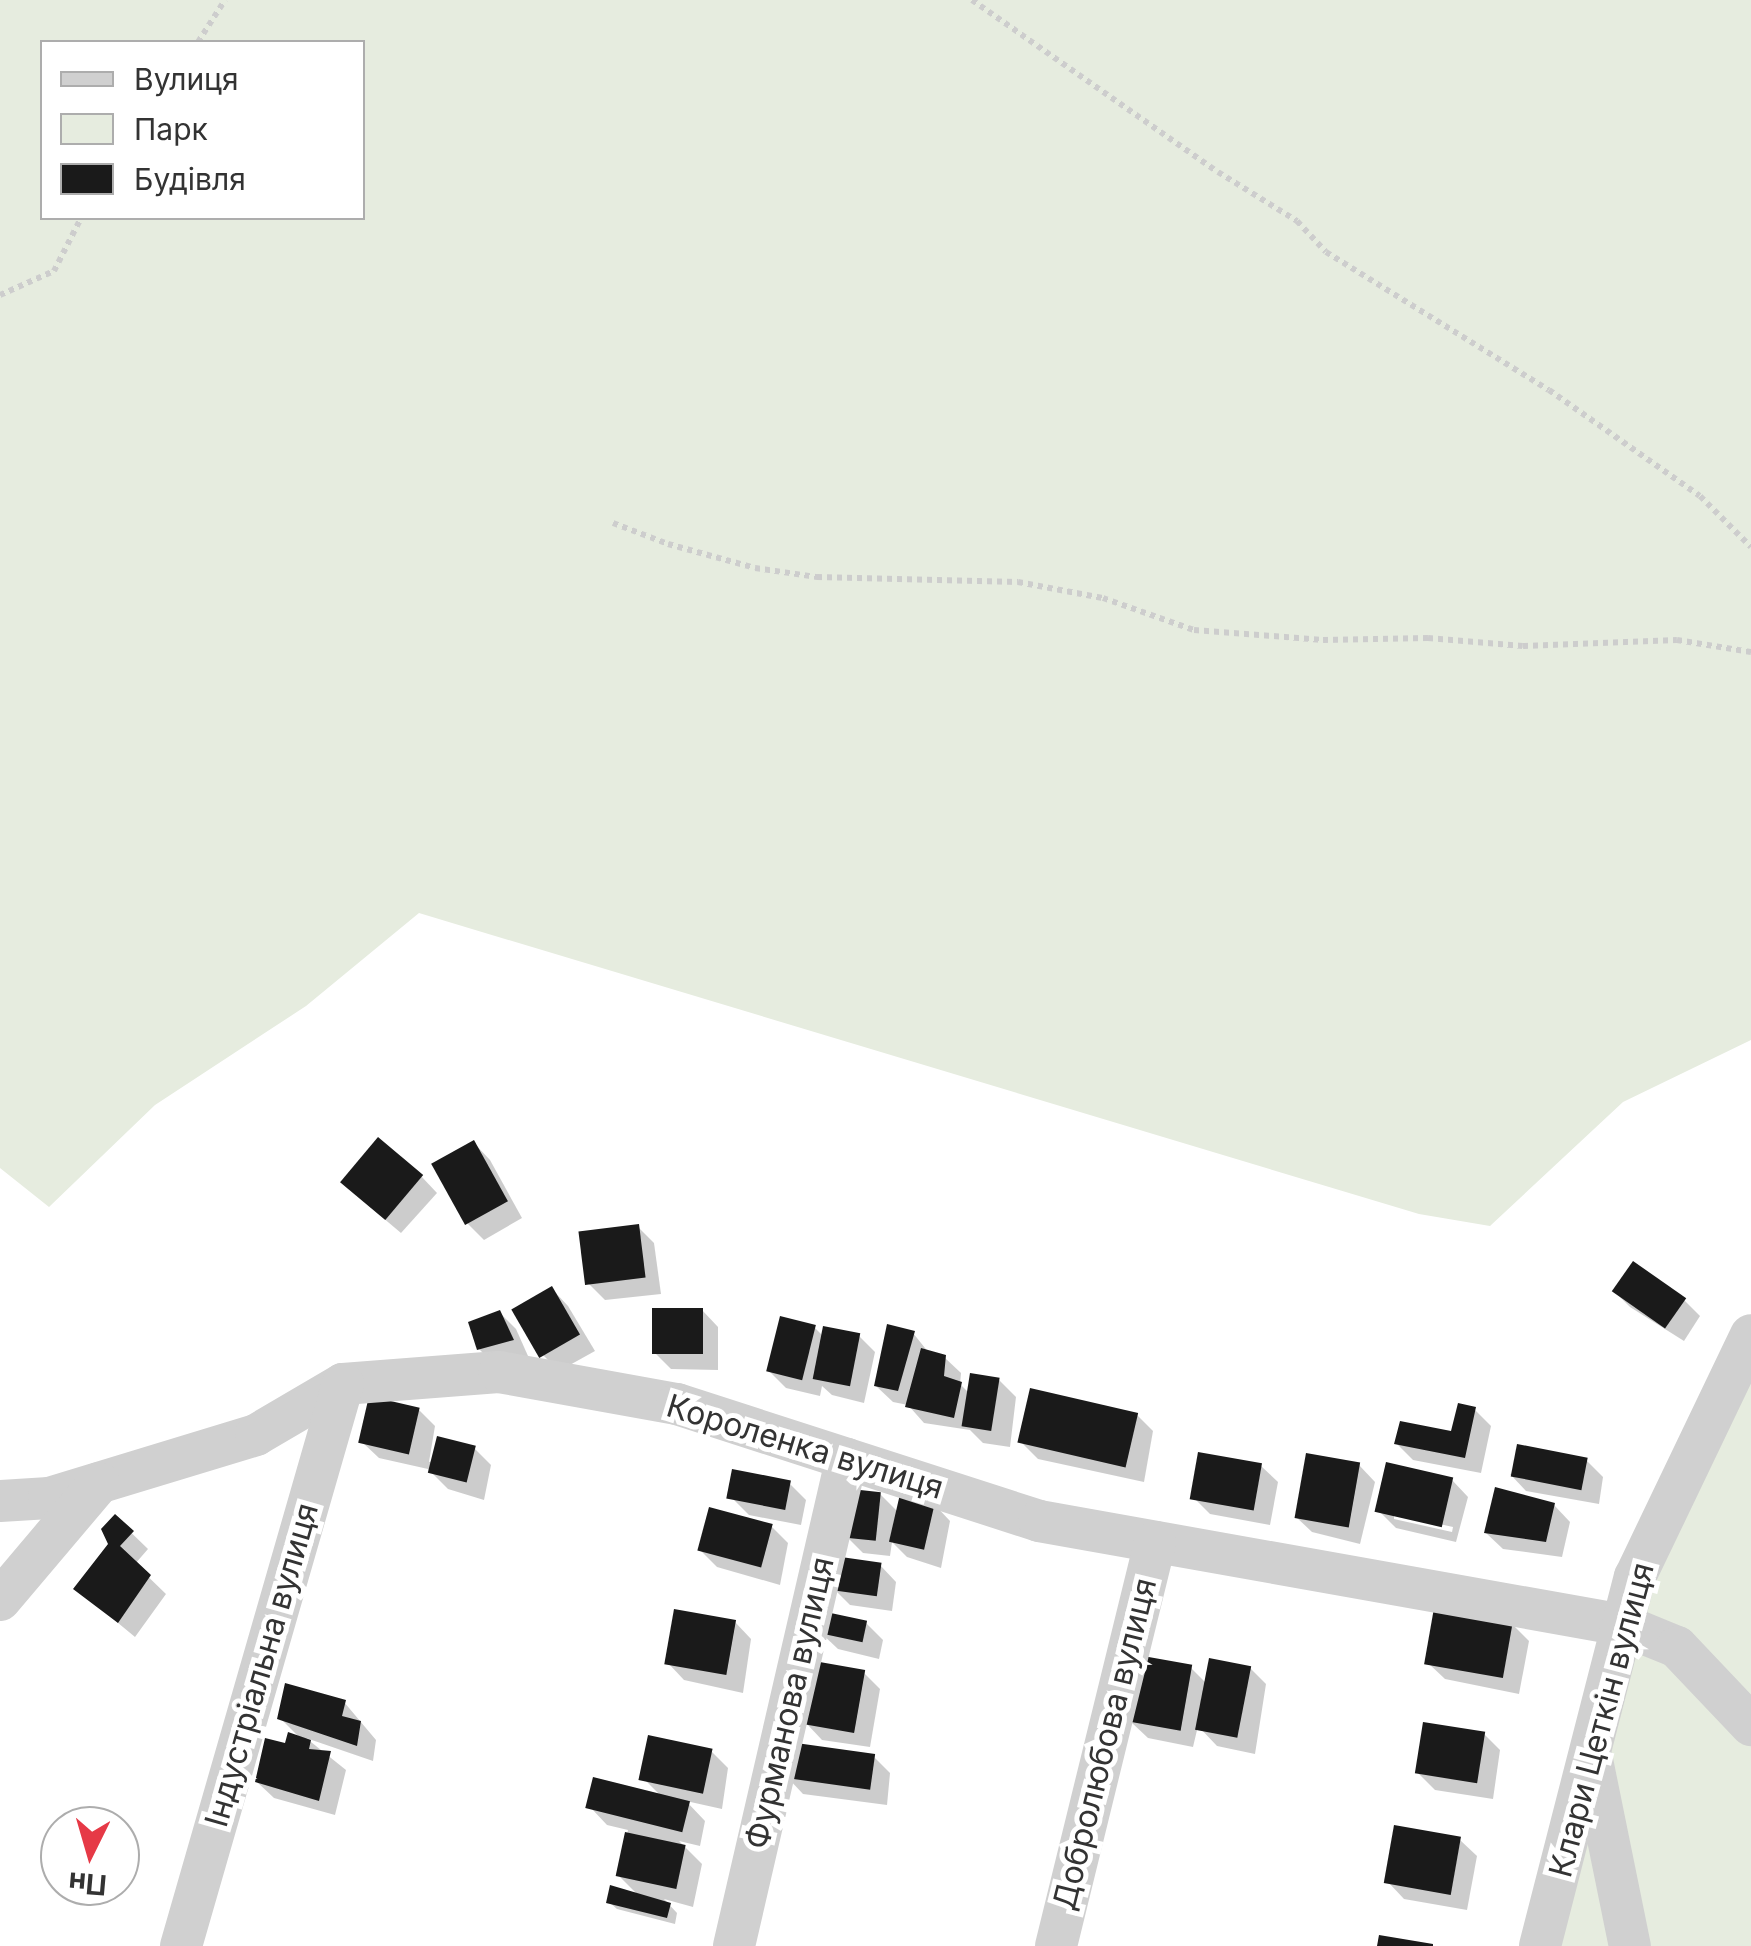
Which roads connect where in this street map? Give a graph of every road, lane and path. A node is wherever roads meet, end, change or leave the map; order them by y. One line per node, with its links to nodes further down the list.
1 (225, 0): 3 (path)
2 (972, 0): 7 (path)
3 (199, 40)
4 (80, 220): 5 (path)
5 (0, 295)
6 (613, 523): 8 (path)
7 (1751, 547)
8 (1751, 652)
9 (1751, 1334): 16 (street, Клари Цеткін вулиця)
10 (343, 1384): 11 (street, Короленка вулиця); 12 (street, Короленка вулиця); 19 (street, Індустріальна вулиця)
11 (846, 1459): 14 (street, Короленка вулиця); 20 (street, Фурманова вулиця)
12 (99, 1482): 13 (street, Короленка вулиця); 15 (street)
13 (0, 1501)
14 (1155, 1542): 16 (street, Короленка вулиця); 21 (street, Добролюбова вулиця)
15 (0, 1600)
16 (1623, 1625): 17 (street, Короленка вулиця); 18 (street, Клари Цеткін вулиця)
17 (1751, 1725)
18 (1590, 1751): 22 (street, Клари Цеткін вулиця); 23 (street)
19 (181, 1946)
20 (734, 1946)
21 (1056, 1946)
22 (1540, 1946)
23 (1630, 1946)

